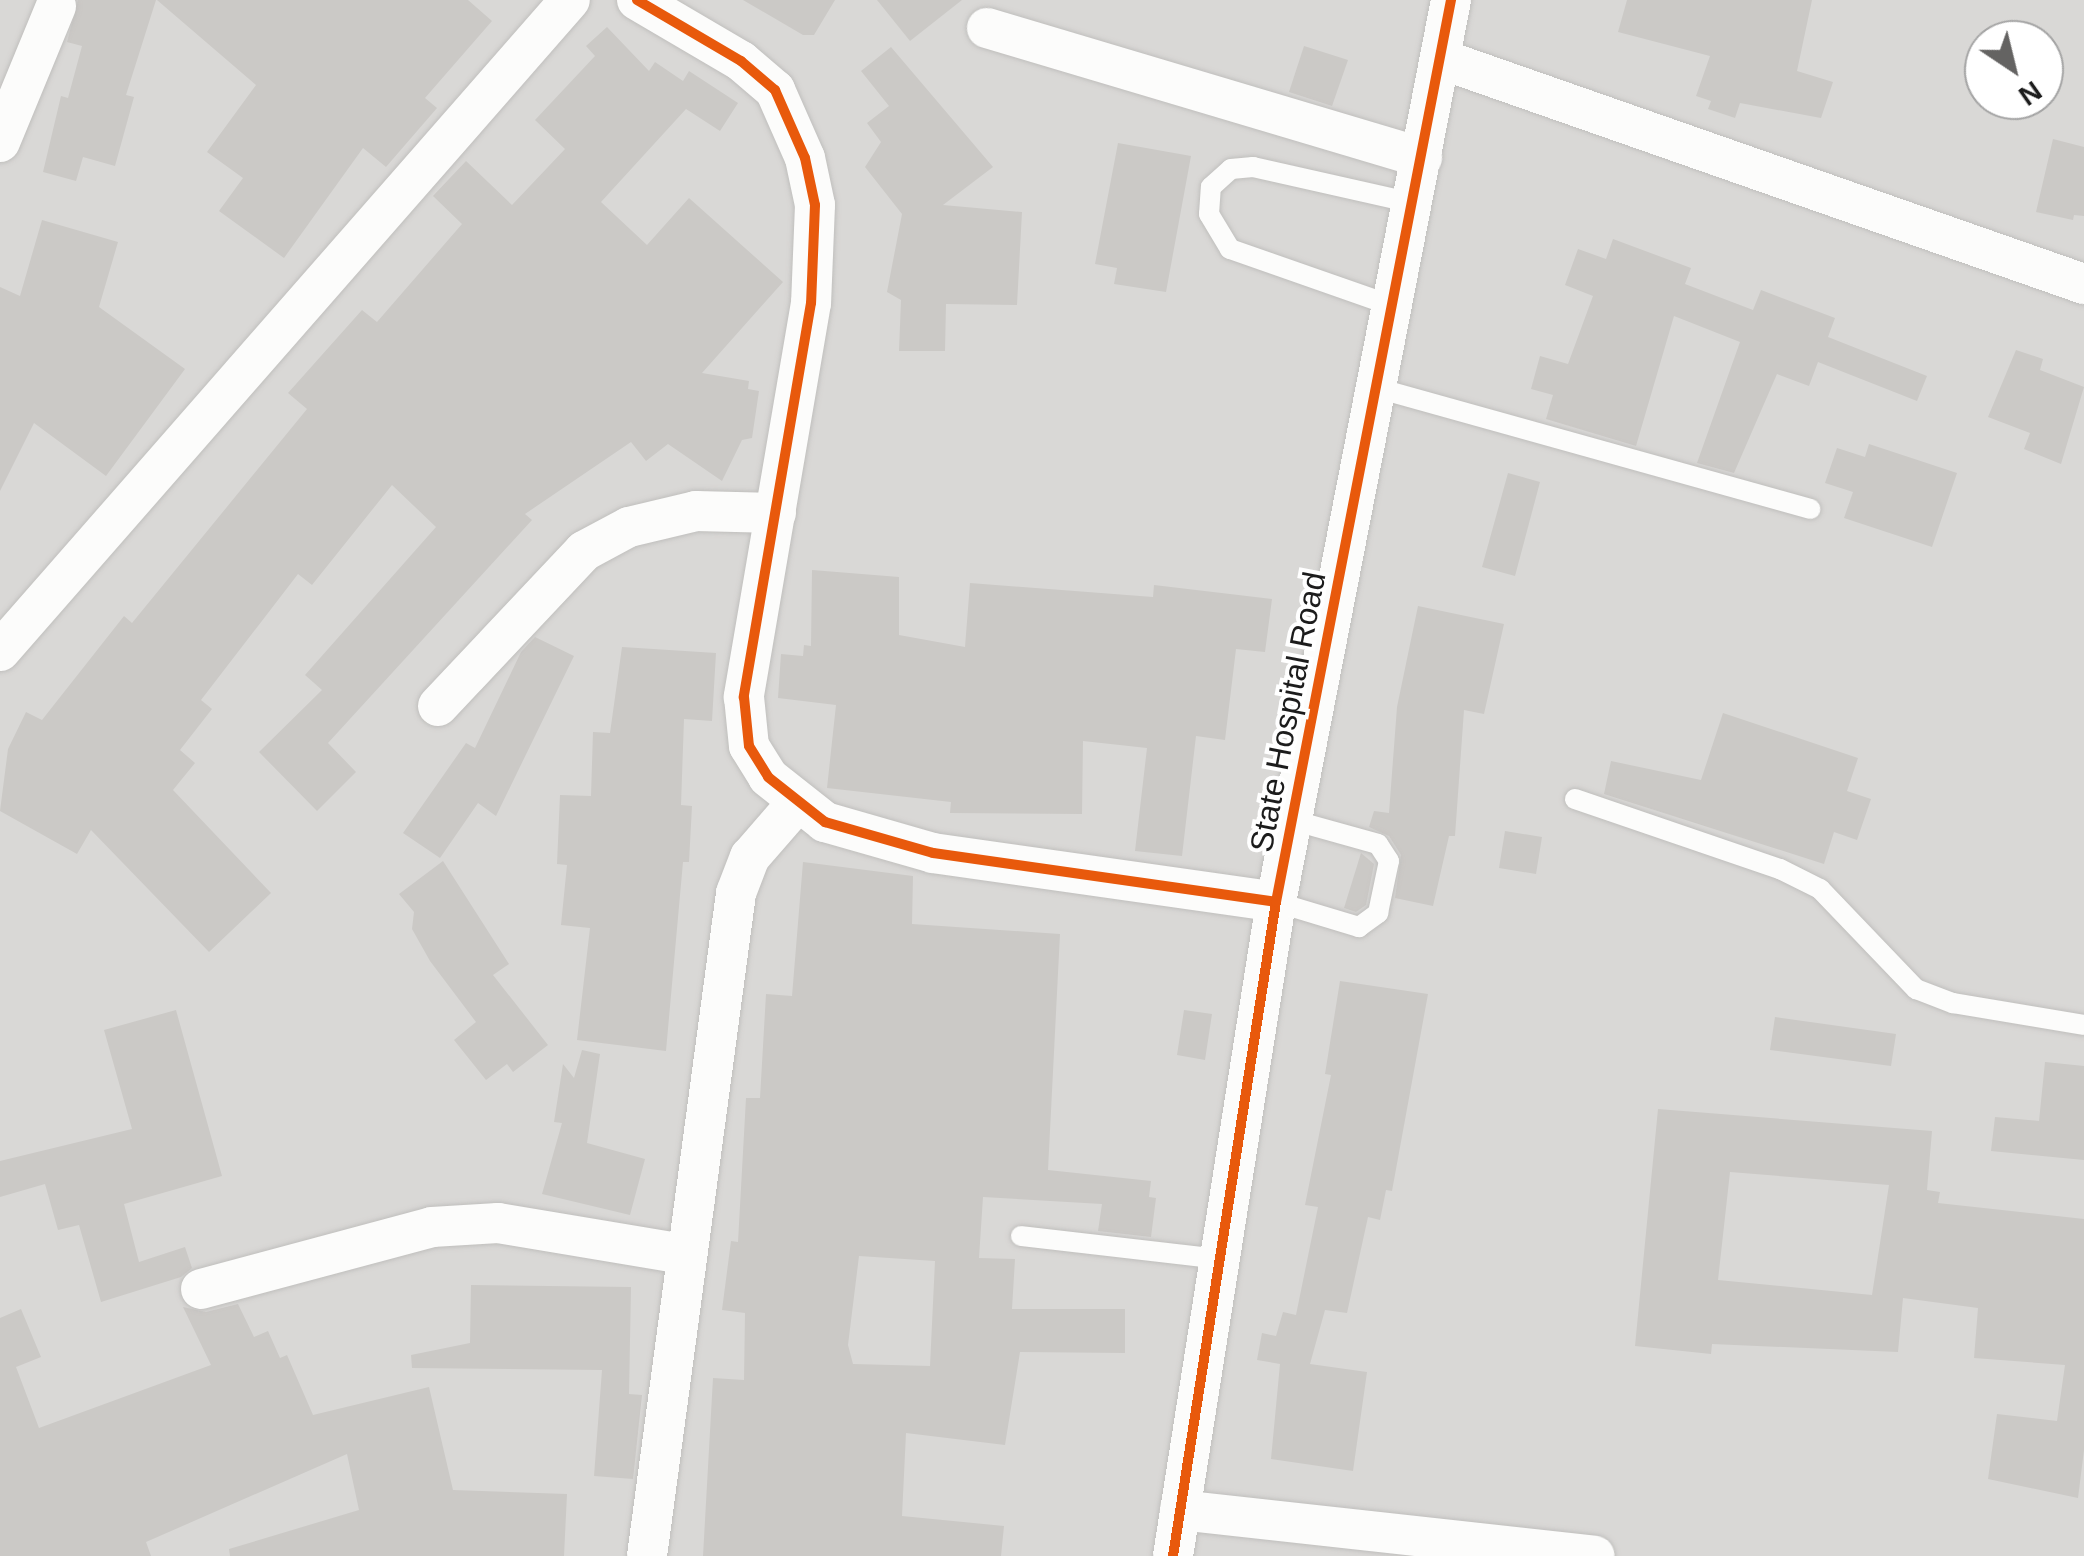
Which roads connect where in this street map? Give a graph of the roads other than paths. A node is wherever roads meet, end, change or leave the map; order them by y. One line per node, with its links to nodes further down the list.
1 (570, 0): 15 (street)
2 (637, 0): 14 (street)
3 (1451, 0): 6 (street, State Hospital Road)
4 (56, 6): 7 (street)
5 (987, 28): 8 (street)
6 (1441, 59): 8 (street, State Hospital Road); 10 (street)
7 (0, 142)
8 (1422, 158): 9 (street, State Hospital Road)
9 (1413, 203): 11 (street, State Hospital Road); 11 (lane)
10 (2084, 284)
11 (1393, 306): 12 (street, State Hospital Road)
12 (1377, 388): 13 (lane); 19 (street, State Hospital Road)
13 (1810, 508)
14 (776, 514): 16 (street); 18 (street)
15 (0, 651)
16 (438, 706)
17 (1575, 799): 21 (lane)
18 (796, 804): 20 (street); 23 (street)
19 (1292, 820): 20 (street, State Hospital Road); 20 (lane)
20 (1276, 902): 24 (street, State Hospital Road)
21 (2084, 1025)
22 (1021, 1236): 24 (lane)
23 (683, 1254): 25 (street); 27 (street)
24 (1220, 1259): 26 (street, State Hospital Road)
25 (201, 1289)
26 (1180, 1510): 28 (street, State Hospital Road); 29 (street)
27 (647, 1556)
28 (1173, 1556)
29 (1594, 1556)

